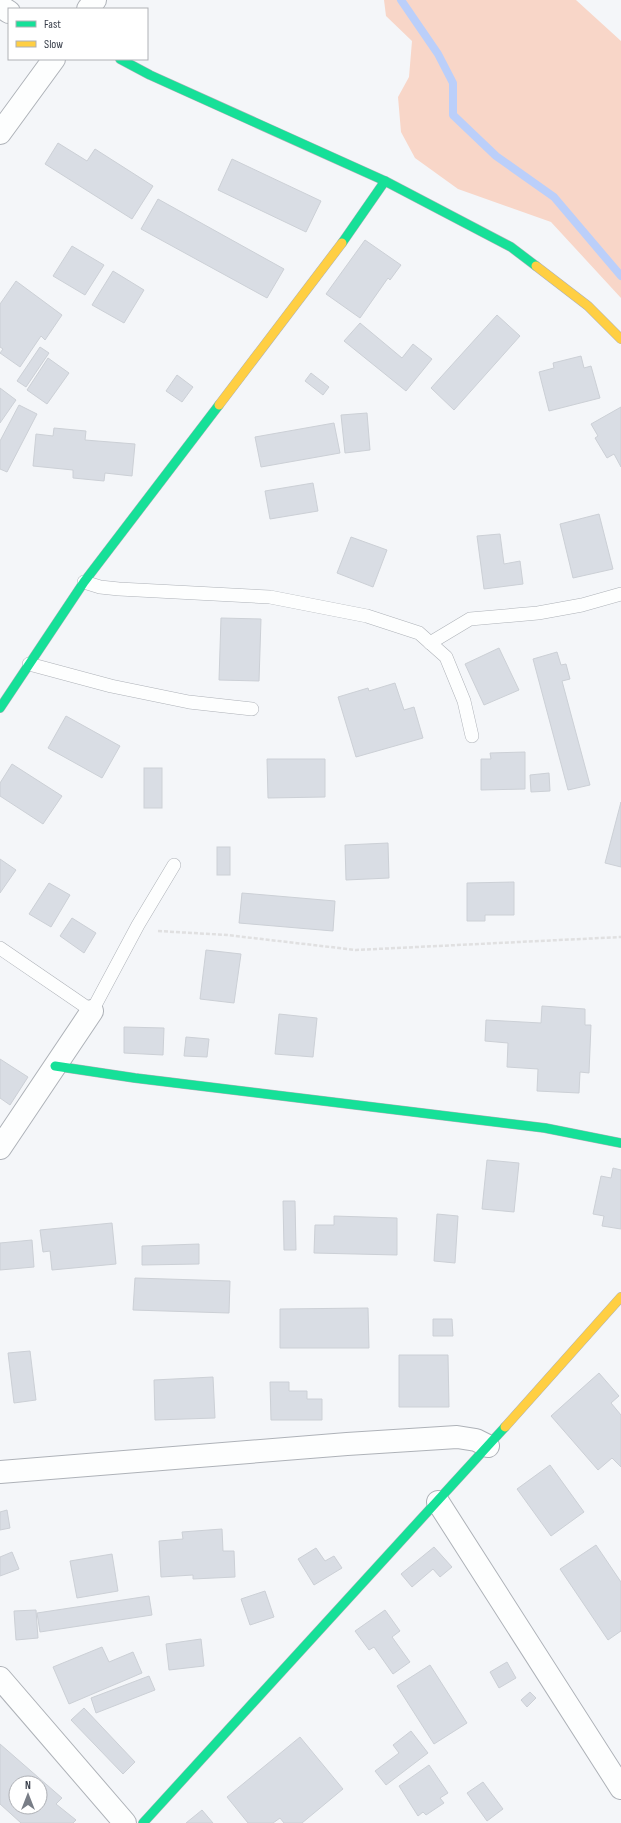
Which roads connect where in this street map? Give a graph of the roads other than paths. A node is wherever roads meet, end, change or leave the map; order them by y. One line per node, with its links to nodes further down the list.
1 (95, 0): 2 (street)
2 (89, 8)
3 (53, 60): 5 (street)
4 (122, 60): 6 (street)
5 (0, 133)
6 (385, 181): 7 (street); 8 (street)
7 (621, 339)
8 (84, 582): 10 (lane); 11 (street)
9 (621, 594): 10 (lane)
10 (430, 642): 14 (lane)
11 (28, 664): 12 (street); 13 (lane)
12 (0, 708)
13 (252, 709)
14 (472, 736)
15 (174, 865): 17 (lane)
16 (0, 948): 17 (lane)
17 (92, 1011): 18 (street)
18 (55, 1066): 19 (street); 20 (street)
19 (621, 1142)
20 (0, 1148)
21 (621, 1297): 22 (street)
22 (488, 1446): 23 (street); 24 (street)
23 (0, 1472)
24 (438, 1502): 26 (street); 28 (street)
25 (0, 1678): 27 (street)
26 (621, 1788)
27 (125, 1823)
28 (143, 1823)

